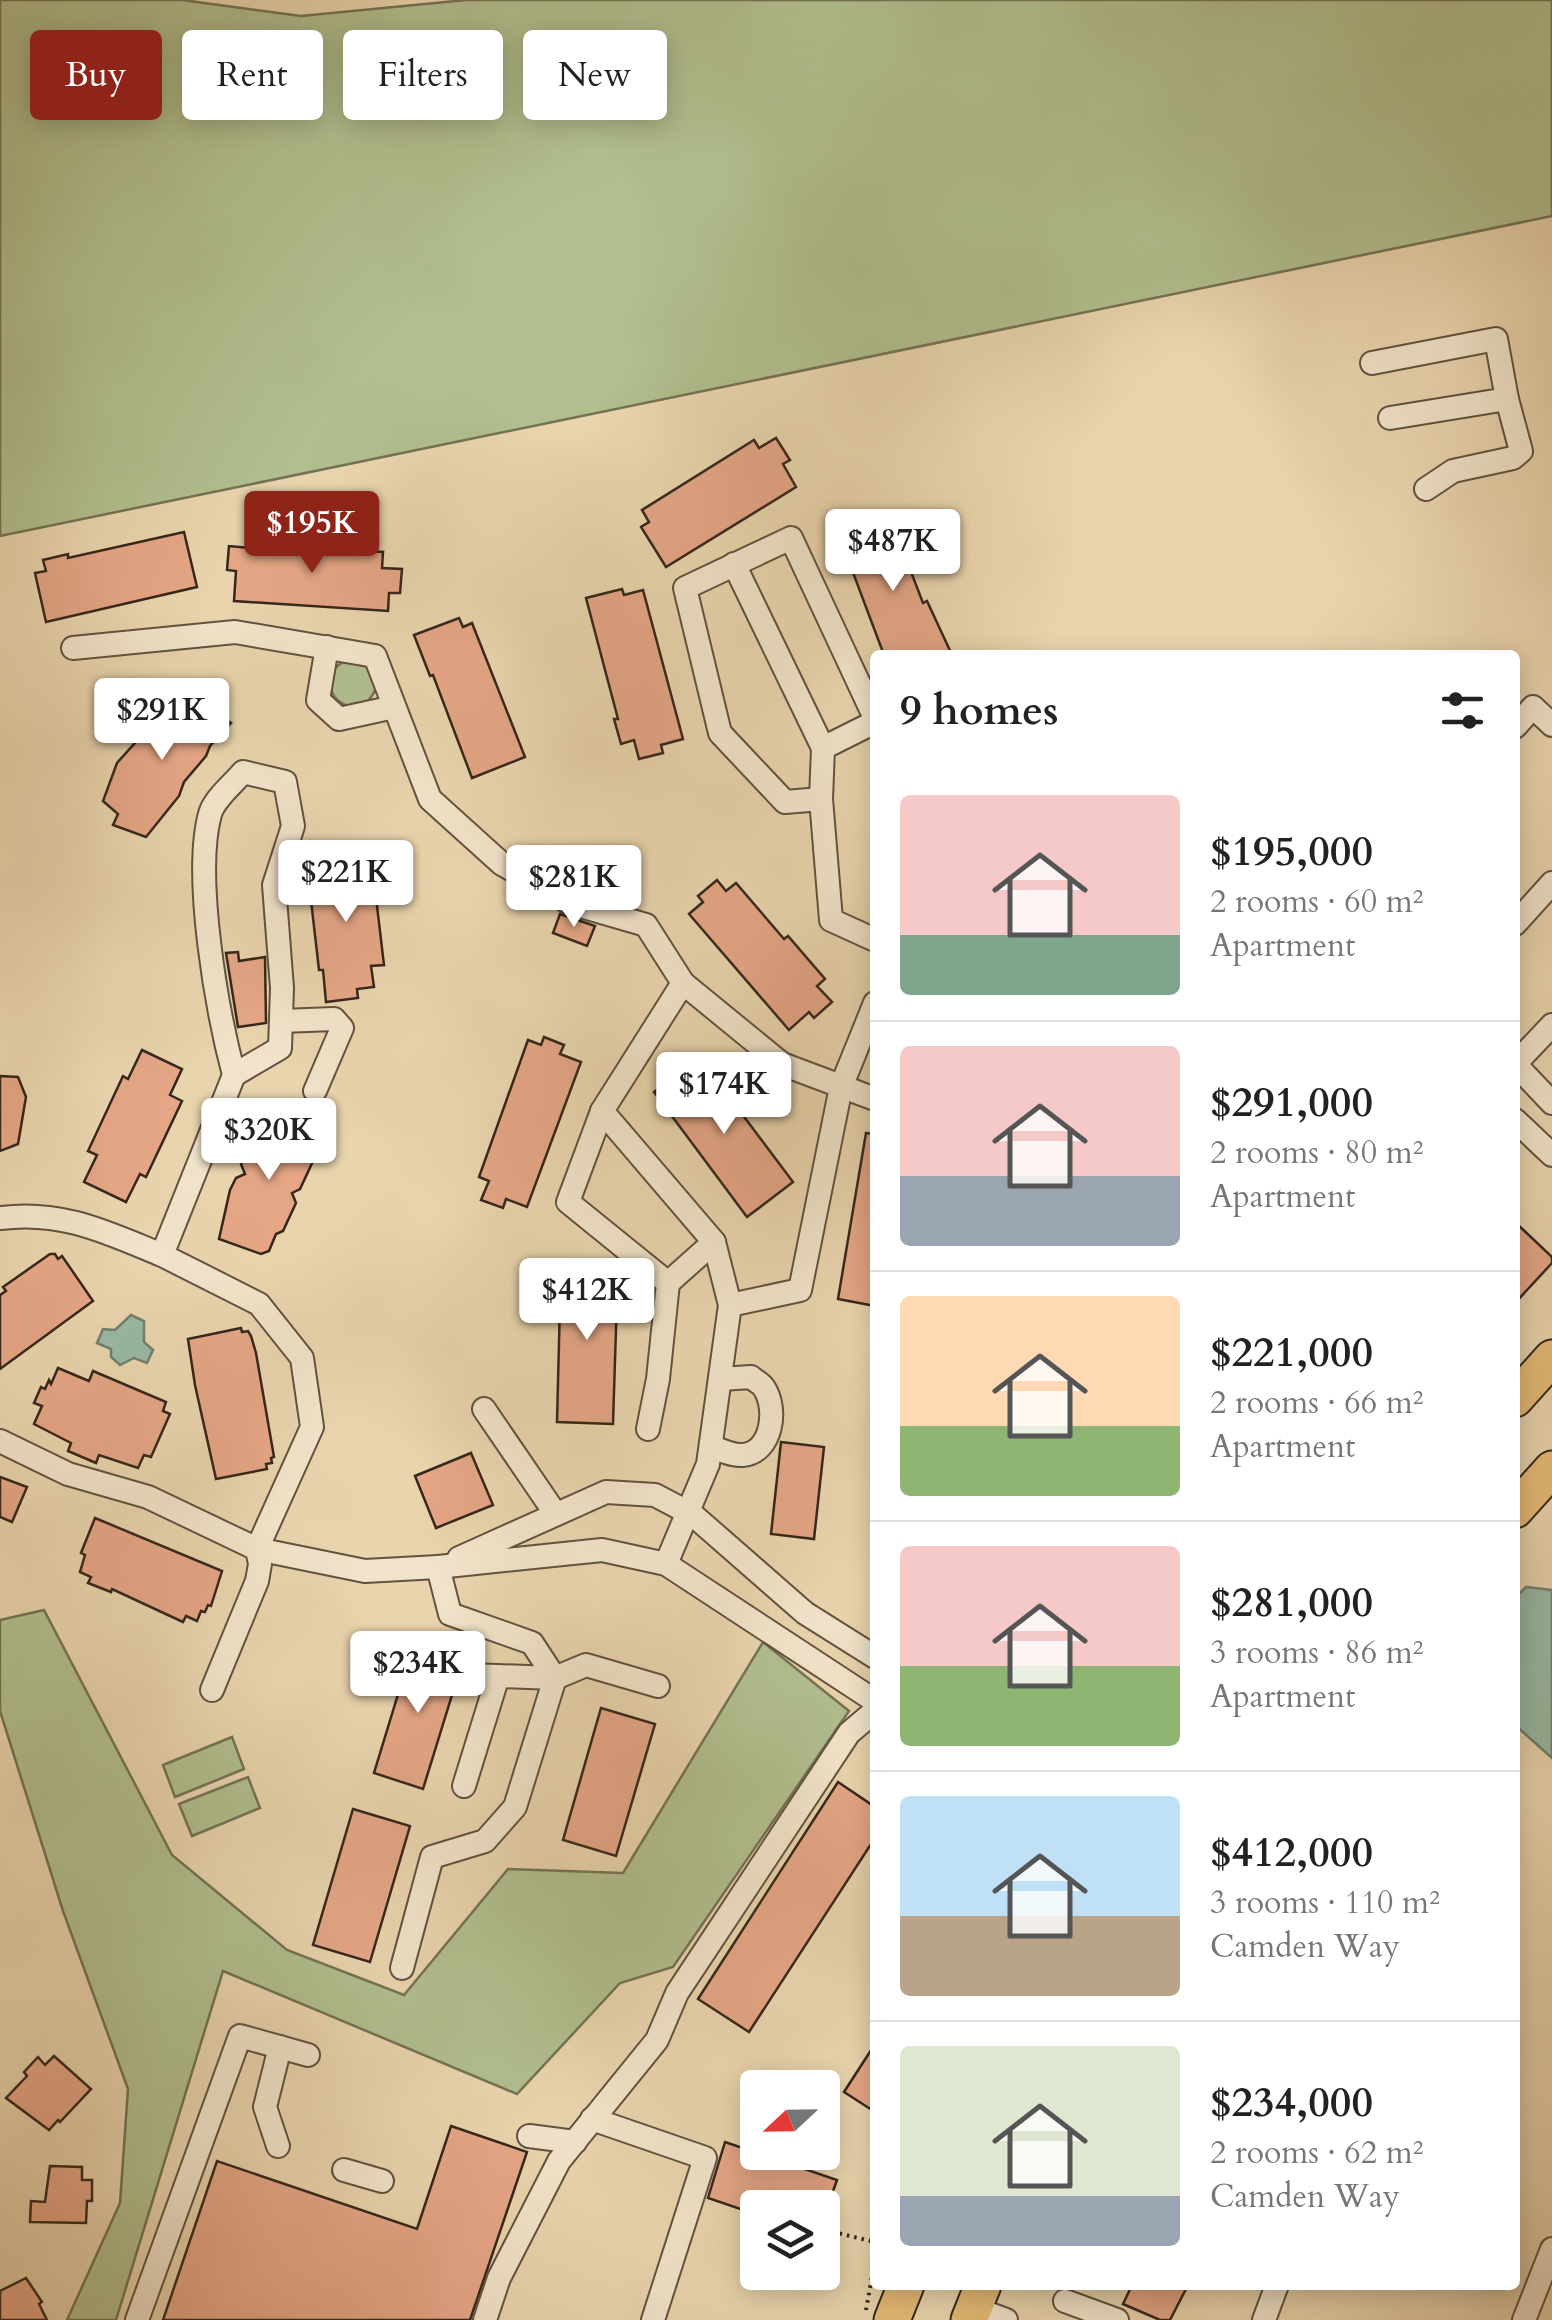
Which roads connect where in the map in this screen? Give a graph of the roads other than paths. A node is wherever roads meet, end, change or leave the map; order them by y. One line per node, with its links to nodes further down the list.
1 (1372, 363): 2 (street)
2 (1507, 399): 3 (street); 4 (street)
3 (1390, 418)
4 (1426, 489)
5 (734, 564): 9 (street); 13 (street); 14 (street)
6 (327, 647): 7 (street); 8 (street); 8 (street)
7 (73, 648)
8 (394, 707): 18 (street)
9 (870, 709)
10 (1520, 721): 12 (street)
11 (870, 723): 13 (street)
12 (1552, 725)
13 (823, 748): 14 (street)
14 (820, 799): 17 (street)
15 (1552, 883): 16 (street)
16 (1520, 918)
17 (870, 938)
18 (683, 983): 25 (street); 29 (street)
19 (870, 1016): 25 (street)
20 (281, 1021): 24 (street); 24 (street); 26 (street)
21 (1552, 1025): 22 (street)
22 (1520, 1059)
23 (1520, 1069): 28 (street)
24 (234, 1075): 34 (street)
25 (841, 1088): 27 (street); 36 (street)
26 (314, 1091)
27 (870, 1097)
28 (1552, 1103)
29 (602, 1111): 33 (street); 35 (street)
30 (1520, 1125): 31 (street)
31 (1552, 1155)
32 (0, 1218): 34 (street)
33 (714, 1242): 35 (street); 36 (street)
34 (162, 1255): 48 (street)
35 (668, 1283): 41 (street)
36 (730, 1304): 38 (street)
37 (1552, 1358): 39 (highway)
38 (720, 1379): 43 (street); 43 (street)
39 (1520, 1393)
40 (484, 1410): 46 (street)
41 (648, 1429)
42 (0, 1441): 48 (street)
43 (710, 1446): 47 (street)
44 (1552, 1469): 45 (highway)
45 (1520, 1504)
46 (555, 1512): 47 (street); 50 (street)
47 (687, 1512): 49 (street); 51 (street)
48 (257, 1549): 50 (street); 56 (street)
49 (666, 1564): 50 (street); 57 (street)
50 (438, 1567): 54 (street)
51 (870, 1654)
52 (469, 1675): 53 (street)
53 (498, 1676): 54 (street); 59 (street)
54 (554, 1678): 55 (street); 60 (street)
55 (658, 1686)
56 (212, 1690)
57 (870, 1698)
58 (870, 1715): 63 (street)
59 (464, 1786)
60 (402, 1968)
61 (280, 2047): 62 (street); 66 (street); 74 (street)
62 (308, 2055)
63 (592, 2120): 65 (street); 76 (street)
64 (529, 2136): 65 (street)
65 (575, 2142): 75 (street)
66 (278, 2146)
67 (344, 2170): 68 (street)
68 (382, 2182)
69 (1552, 2249): 79 (street)
70 (903, 2290): 73 (highway)
71 (1276, 2290): 78 (street)
72 (1064, 2301): 77 (street)
73 (884, 2317)
74 (137, 2320)
75 (486, 2320)
76 (653, 2320)
77 (1117, 2320)
78 (1264, 2320)
79 (1524, 2320)

